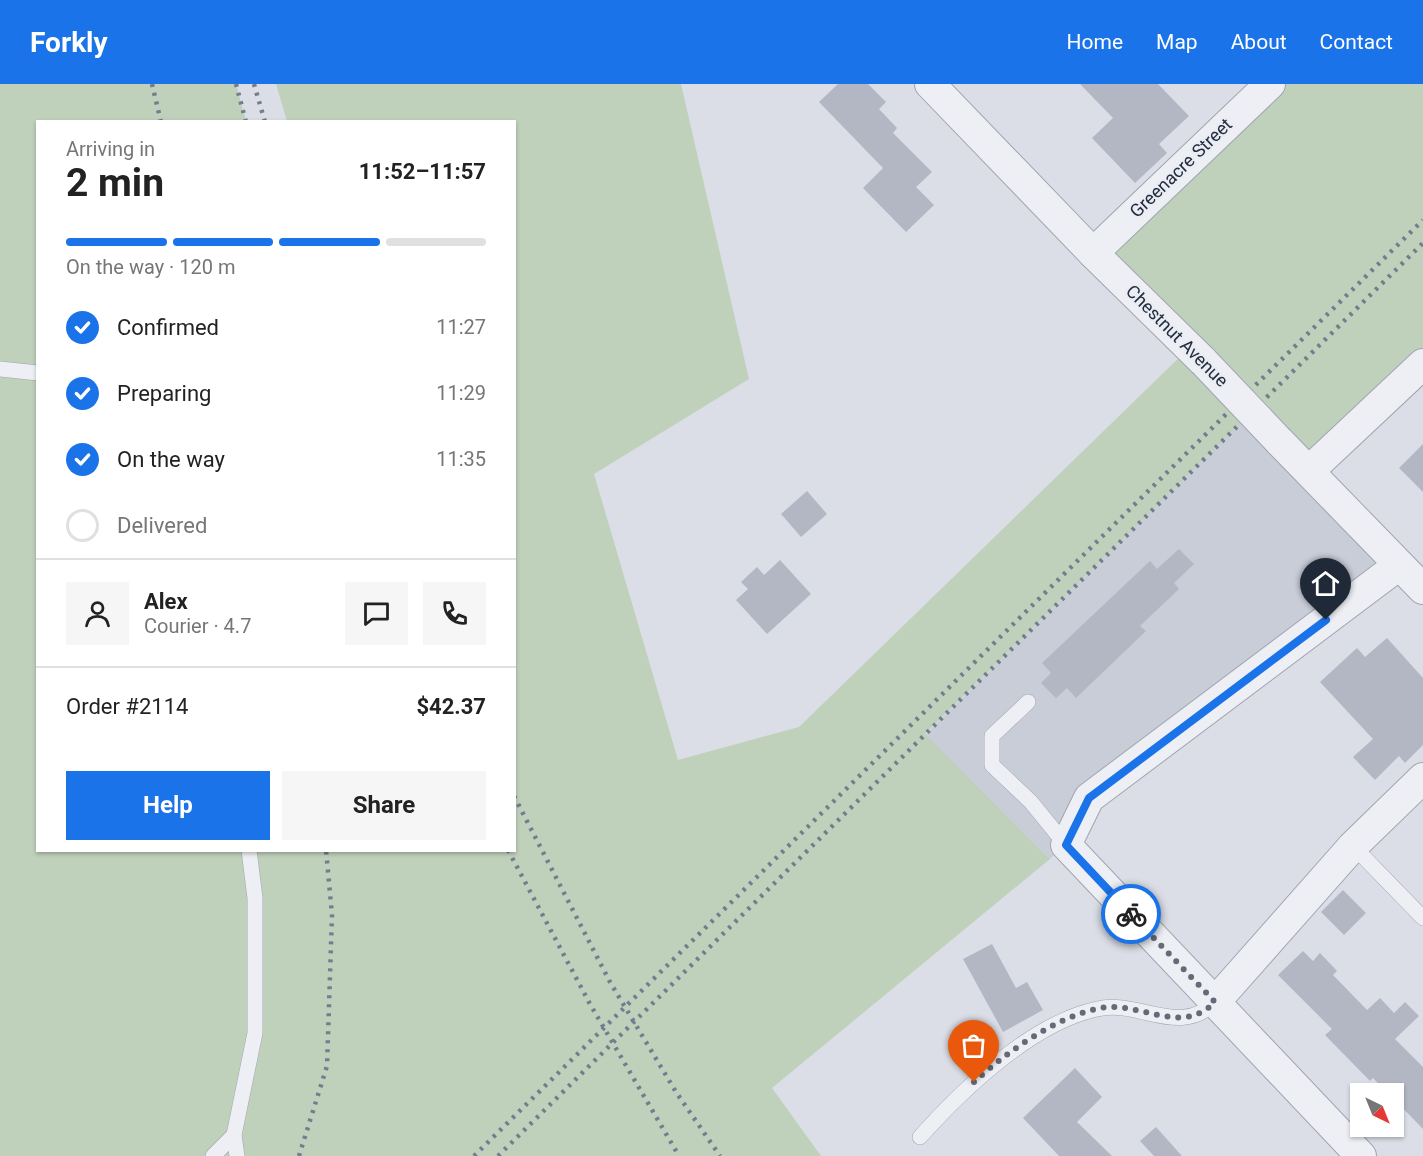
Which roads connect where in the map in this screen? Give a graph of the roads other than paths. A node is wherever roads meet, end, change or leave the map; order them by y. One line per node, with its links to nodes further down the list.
1 (930, 84): 3 (street, Chestnut Avenue)
2 (1270, 84): 3 (street, Greenacre Street)
3 (1093, 253): 7 (street, Chestnut Avenue, bridge)
4 (1423, 364): 7 (street)
5 (0, 369): 6 (lane)
6 (36, 373)
7 (1309, 471): 8 (street, Chestnut Avenue)
8 (1399, 565): 9 (street, Chestnut Avenue); 12 (street)
9 (1423, 590)
10 (1028, 702): 12 (lane)
11 (1423, 778): 13 (street)
12 (1066, 845): 16 (street)
13 (1353, 846): 15 (lane); 16 (street)
14 (249, 852): 17 (lane)
15 (1423, 918)
16 (1215, 1002): 18 (lane); 21 (street)
17 (234, 1135): 19 (lane); 20 (lane)
18 (920, 1137)
19 (213, 1156)
20 (237, 1156)
21 (1362, 1156)

